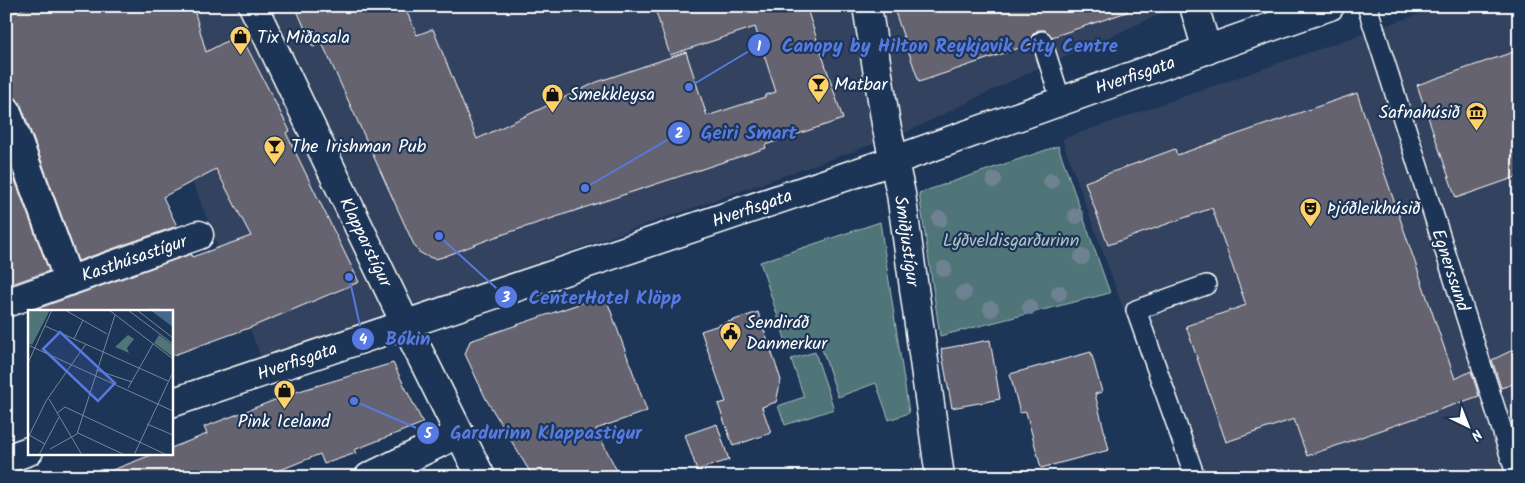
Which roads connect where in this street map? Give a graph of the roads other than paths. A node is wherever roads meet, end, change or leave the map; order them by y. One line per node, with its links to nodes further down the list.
1 (253, 6): 15 (street, Klapparstígur)
2 (867, 6): 10 (street, Smiðjustígur)
3 (1194, 6): 7 (street)
4 (1330, 6): 7 (street, Hverfisgata)
5 (1368, 6): 24 (lane, Egnerssund)
6 (1042, 41): 8 (lane)
7 (1207, 50): 8 (street, Hverfisgata)
8 (1061, 101): 10 (street, Hverfisgata)
9 (6, 110): 12 (street, Kasthúsastígur)
10 (895, 160): 15 (street, Hverfisgata); 22 (street, Smiðjustígur)
11 (199, 236): 12 (street, Kasthúsastígur)
12 (69, 280): 14 (street, Kasthúsastígur)
13 (1206, 285): 23 (lane)
14 (6, 303)
15 (406, 324): 16 (street, Hverfisgata); 17 (street, Klapparstígur)
16 (172, 403)
17 (458, 434): 20 (street); 21 (street, Klapparstígur)
18 (28, 451): 19 (street)
19 (6, 459)
20 (369, 477)
21 (481, 477)
22 (940, 477)
23 (1194, 477)
24 (1517, 477)

